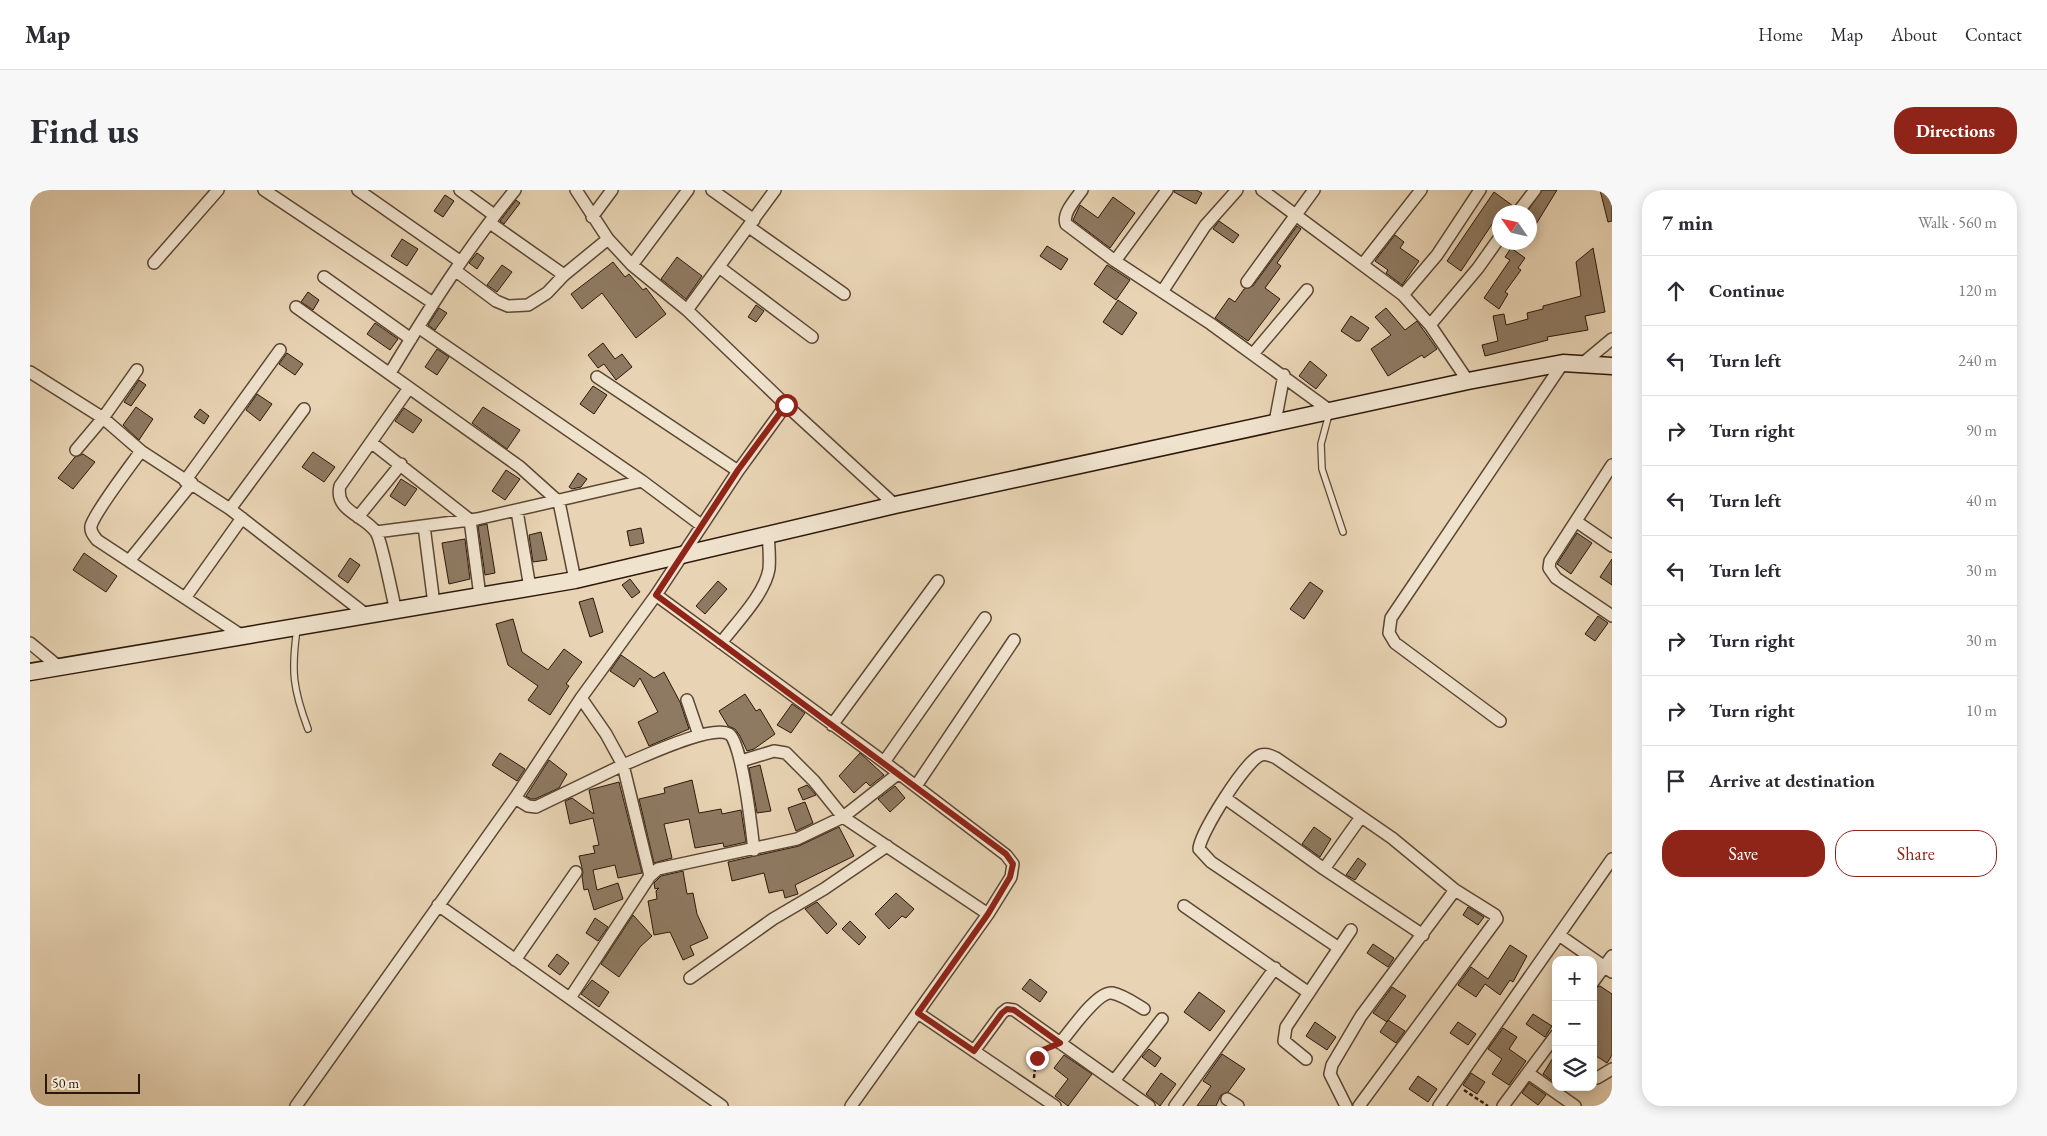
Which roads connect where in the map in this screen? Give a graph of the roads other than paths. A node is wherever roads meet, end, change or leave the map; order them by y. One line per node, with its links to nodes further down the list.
1 (218, 190): 27 (street)
2 (265, 190): 39 (street)
3 (358, 190): 30 (street)
4 (460, 190): 22 (street)
5 (515, 190): 22 (street)
6 (576, 190): 21 (street)
7 (612, 190): 21 (street)
8 (688, 190): 29 (street)
9 (712, 190): 23 (street)
10 (775, 190): 23 (street)
11 (1082, 190): 26 (street)
12 (1167, 190): 26 (street)
13 (1237, 190): 36 (street)
14 (1262, 190): 20 (street)
15 (1314, 190): 20 (street)
16 (1421, 190): 28 (street)
17 (1535, 190): 19 (street)
18 (1475, 192): 38 (street)
19 (1523, 205)
20 (1296, 215): 28 (street); 34 (street)
21 (592, 217): 24 (street)
22 (492, 219): 30 (street); 32 (street)
23 (752, 223): 31 (street); 37 (street)
24 (608, 239): 29 (street); 32 (street)
25 (1492, 248): 42 (street)
26 (1115, 261): 36 (street)
27 (154, 263)
28 (1363, 264): 38 (street)
29 (632, 265): 41 (street)
30 (458, 267): 32 (street); 39 (street)
31 (719, 267): 41 (street); 44 (street)
32 (564, 275)
33 (324, 276): 45 (street)
34 (1247, 282)
35 (1308, 290): 48 (street)
36 (1162, 292): 48 (street)
37 (844, 294)
38 (1403, 295): 42 (street)
39 (433, 303): 43 (street)
40 (296, 307): 53 (street)
41 (687, 310): 58 (street)
42 (1430, 325): 56 (street)
43 (418, 327): 45 (street); 69 (street)
44 (812, 337)
45 (411, 339): 53 (street)
46 (1612, 340): 50 (street)
47 (280, 350): 70 (street)
48 (1253, 354): 54 (street)
49 (1563, 363): 50 (street); 56 (street); 107 (street)
50 (1603, 366)
51 (137, 370): 61 (street)
52 (30, 372): 61 (street)
53 (390, 373): 57 (street)
54 (1284, 375): 60 (street); 62 (street)
55 (597, 377): 68 (street)
56 (1468, 381): 60 (street)
57 (409, 388): 63 (street); 71 (street)
58 (786, 405): 68 (street); 72 (street)
59 (304, 409): 73 (street)
60 (1330, 410): 62 (street); 82 (lane)
61 (103, 418): 64 (street); 65 (street)
62 (1275, 422): 72 (street)
63 (372, 443): 66 (street); 75 (street)
64 (76, 450)
65 (141, 451): 70 (street); 86 (street)
66 (401, 464): 75 (street); 77 (street)
67 (1612, 465): 78 (street)
68 (738, 470): 79 (street)
69 (642, 481): 71 (street); 79 (street)
70 (189, 482): 73 (street); 86 (street)
71 (559, 502): 74 (street); 87 (street)
72 (895, 505): 83 (street)
73 (230, 509): 76 (street)
74 (517, 510): 77 (street); 89 (street)
75 (358, 517): 81 (street)
76 (242, 518): 92 (street); 95 (street)
77 (470, 520): 80 (street); 91 (street)
78 (1577, 522): 84 (street); 96 (street)
79 (702, 525): 85 (street)
80 (424, 526): 81 (street); 93 (street)
81 (376, 532): 94 (street)
82 (1343, 532)
83 (768, 534): 85 (street); 102 (street)
84 (1612, 546)
85 (684, 554): 87 (street); 90 (street)
86 (129, 561): 92 (street)
87 (575, 580): 89 (street)
88 (938, 581): 108 (street)
89 (530, 588): 91 (street)
90 (656, 595): 102 (street); 105 (street)
91 (480, 596): 93 (street)
92 (185, 598): 99 (street)
93 (434, 604): 94 (street)
94 (396, 611): 95 (street)
95 (368, 616): 98 (street)
96 (1612, 616)
97 (985, 618): 112 (street)
98 (297, 627): 99 (street); 109 (lane)
99 (241, 635): 103 (street)
100 (1014, 640): 115 (street)
101 (30, 643): 103 (street)
102 (721, 643): 108 (street)
103 (59, 667): 104 (street)
104 (30, 672)
105 (581, 698): 113 (street); 116 (street)
106 (687, 700): 110 (street)
107 (1500, 721)
108 (832, 725): 112 (street)
109 (308, 729)
110 (699, 735): 111 (street); 113 (street)
111 (741, 761): 118 (street); 121 (street)
112 (884, 762): 114 (street)
113 (623, 765): 116 (street); 125 (street)
114 (899, 773): 115 (street); 118 (street)
115 (916, 786): 129 (street)
116 (515, 798): 127 (street)
117 (1225, 798): 119 (street); 123 (street); 133 (street)
118 (843, 817): 120 (street); 121 (street)
119 (1361, 817): 123 (street); 126 (street)
120 (887, 846): 129 (street); 138 (street)
121 (754, 850): 125 (street)
122 (1612, 859): 132 (street)
123 (1324, 870): 131 (street)
124 (576, 872): 135 (street)
125 (650, 876): 141 (street)
126 (1455, 890): 131 (street); 162 (street)
127 (438, 906): 135 (street); 155 (street)
128 (1184, 906): 136 (street)
129 (988, 914): 143 (street)
130 (1351, 930): 133 (street)
131 (1423, 935): 154 (street)
132 (1558, 935): 137 (street); 163 (street)
133 (1339, 948): 140 (street)
134 (1612, 956): 137 (street)
135 (515, 960): 141 (street)
136 (1275, 968): 140 (street); 160 (street)
137 (1608, 970): 139 (street)
138 (690, 978)
139 (1597, 979)
140 (1309, 993): 148 (street)
141 (570, 998): 156 (street)
142 (1144, 1008): 145 (street)
143 (918, 1013): 147 (street); 157 (street)
144 (1162, 1019): 152 (street)
145 (1060, 1043): 147 (street); 152 (street)
146 (1551, 1050): 150 (street)
147 (974, 1051): 158 (street)
148 (1306, 1060)
149 (1612, 1069): 151 (street)
150 (1528, 1073): 164 (street); 165 (street)
151 (1597, 1078)
152 (1114, 1082): 159 (street)
153 (1227, 1098): 161 (street)
154 (1340, 1104)
155 (296, 1106)
156 (722, 1106)
157 (851, 1106)
158 (1055, 1106)
159 (1149, 1106)
160 (1175, 1106)
161 (1238, 1106)
162 (1359, 1106)
163 (1440, 1106)
164 (1504, 1106)
165 (1575, 1106)

